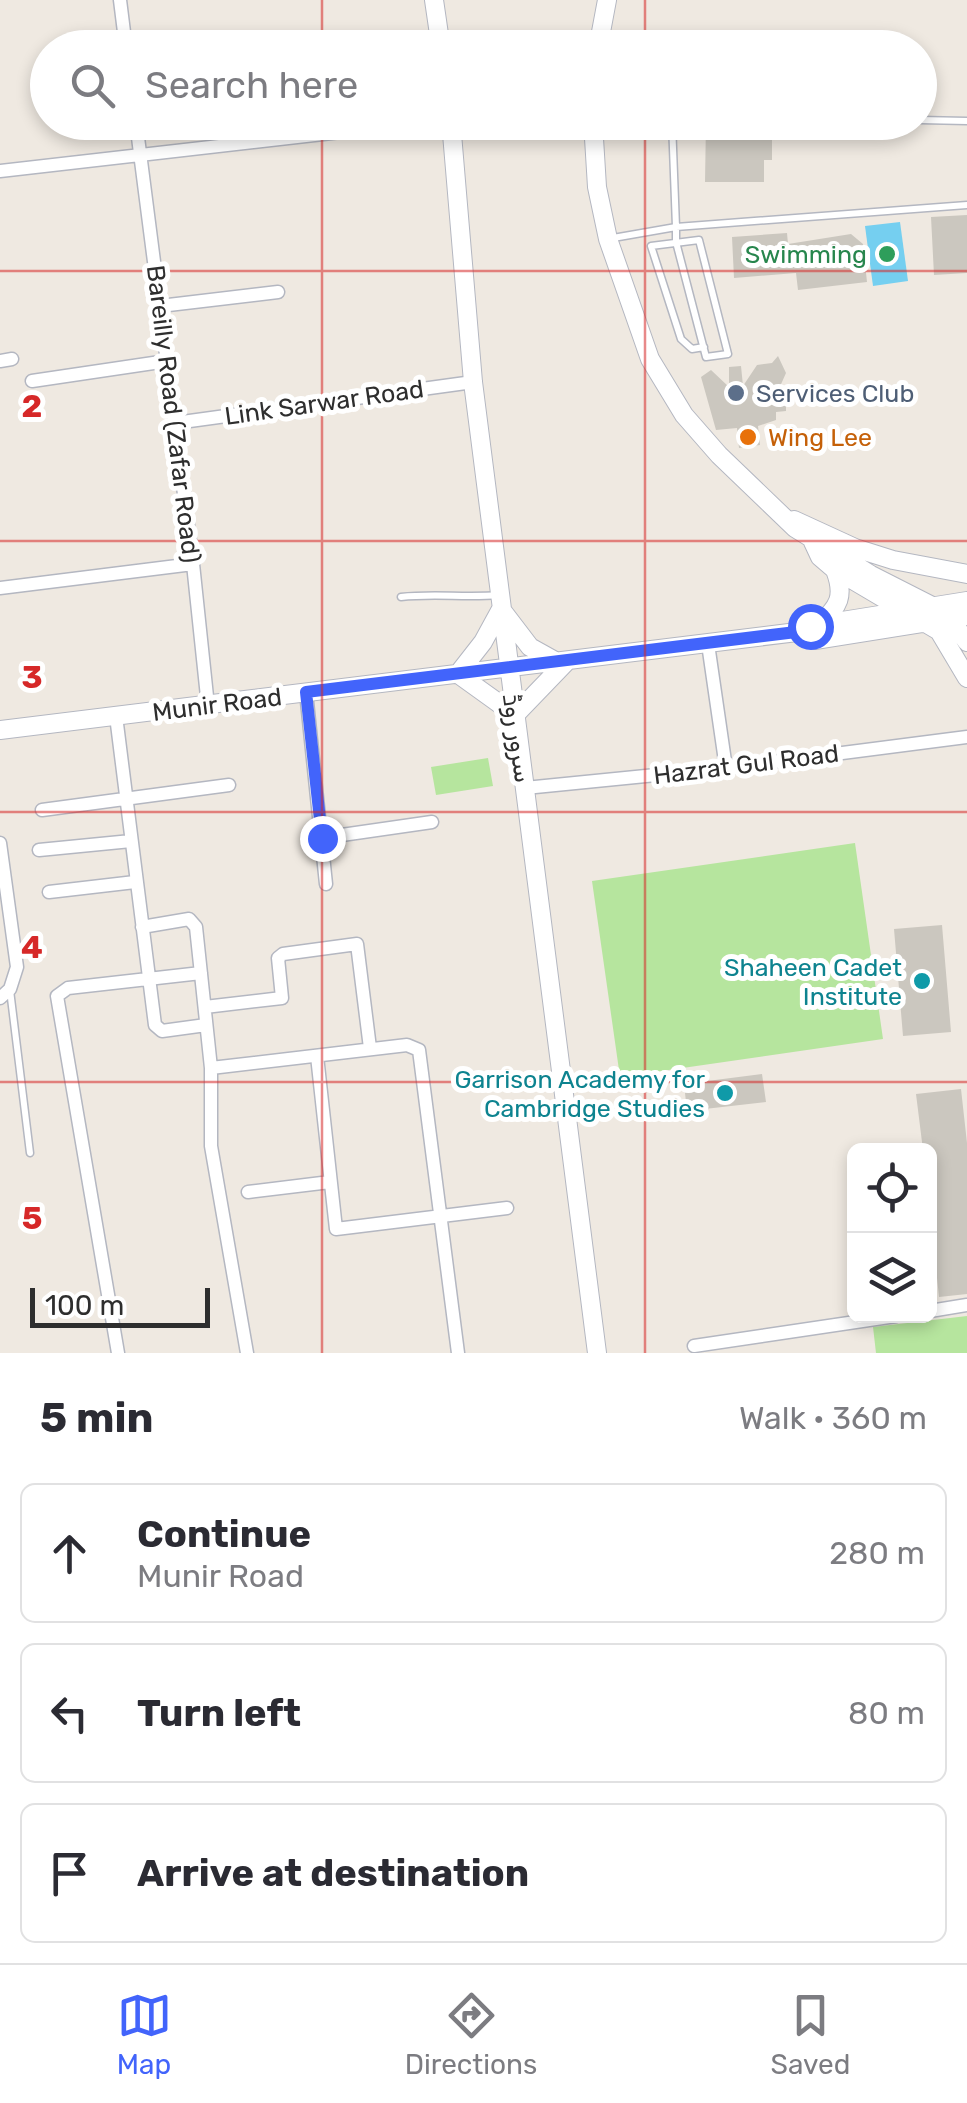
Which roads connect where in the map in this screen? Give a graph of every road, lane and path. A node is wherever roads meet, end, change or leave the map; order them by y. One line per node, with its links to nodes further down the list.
1 (120, 0): 4 (street)
2 (434, 0): 5 (street)
3 (607, 0): 6 (street)
4 (124, 30)
5 (438, 30)
6 (601, 30)
7 (937, 120): 8 (lane)
8 (967, 121)
9 (138, 140): 14 (street, Bareilly Road (Zafar Road))
10 (271, 140): 14 (street)
11 (453, 140): 25 (street, سرور روڈ)
12 (593, 140): 18 (street)
13 (673, 140): 17 (lane)
14 (140, 155): 15 (street); 21 (street, Bareilly Road (Zafar Road))
15 (0, 171)
16 (967, 205): 17 (lane)
17 (676, 227): 18 (lane); 19 (lane)
18 (608, 239): 27 (street)
19 (676, 242): 22 (lane); 22 (lane); 22 (lane)
20 (278, 292): 21 (street)
21 (160, 306): 23 (street, Bareilly Road (Zafar Road))
22 (704, 347)
23 (167, 362): 24 (street); 26 (street, Bareilly Road (Zafar Road))
24 (32, 381)
25 (474, 382): 26 (street, Link Sarwar Road); 35 (street, سرور روڈ)
26 (175, 423): 29 (street, Bareilly Road (Zafar Road))
27 (780, 514): 28 (street); 31 (street)
28 (814, 542): 30 (street); 37 (street)
29 (193, 564): 32 (street); 48 (street, Bareilly Road (Zafar Road))
30 (834, 570): 36 (street); 39 (street)
31 (967, 574)
32 (0, 588)
33 (401, 597): 35 (lane)
34 (967, 601): 37 (street, Munir Road)
35 (500, 602): 43 (street); 44 (street, سرور روڈ); 45 (street)
36 (909, 611): 37 (street, Munir Road); 39 (street, Munir Road)
37 (932, 616): 38 (street); 40 (street); 46 (street)
38 (958, 617): 41 (street)
39 (818, 624): 40 (street, Munir Road)
40 (796, 632): 42 (street, Munir Road)
41 (967, 642)
42 (708, 644): 43 (street, Munir Road); 53 (street)
43 (562, 662): 44 (street, Munir Road); 49 (street)
44 (508, 668): 45 (street, Munir Road); 49 (street, سرور روڈ)
45 (458, 674): 47 (street, Munir Road); 49 (street)
46 (967, 678)
47 (306, 692): 48 (street, Munir Road); 59 (street)
48 (208, 706): 50 (street, Munir Road)
49 (515, 715): 55 (street, سرور روڈ)
50 (116, 716): 51 (street, Munir Road); 56 (street)
51 (0, 730)
52 (967, 737): 53 (street, Hazrat Gul Road)
53 (726, 768): 55 (street, Hazrat Gul Road)
54 (229, 785): 56 (street)
55 (526, 788): 87 (street, سرور روڈ)
56 (127, 800): 57 (street); 60 (street)
57 (42, 810)
58 (432, 822): 59 (street)
59 (322, 838): 64 (street)
60 (131, 841): 62 (street); 63 (street)
61 (0, 843): 69 (street)
62 (39, 850)
63 (135, 882): 65 (street); 66 (street)
64 (326, 884)
65 (48, 892)
66 (142, 927): 67 (street); 68 (street)
67 (200, 973): 68 (street); 70 (street)
68 (149, 978): 71 (street); 84 (street)
69 (5, 993): 75 (lane)
70 (205, 1007): 71 (street); 72 (street)
71 (206, 1025): 74 (street)
72 (370, 1048): 73 (street); 79 (street)
73 (317, 1056): 74 (street); 76 (street)
74 (212, 1068): 85 (street)
75 (30, 1153)
76 (330, 1182): 77 (street); 79 (street)
77 (248, 1192)
78 (508, 1208): 79 (street)
79 (442, 1217): 86 (street)
80 (967, 1305): 81 (street)
81 (937, 1309)
82 (849, 1323): 83 (street)
83 (694, 1346)
84 (118, 1353)
85 (247, 1353)
86 (458, 1353)
87 (597, 1353)

